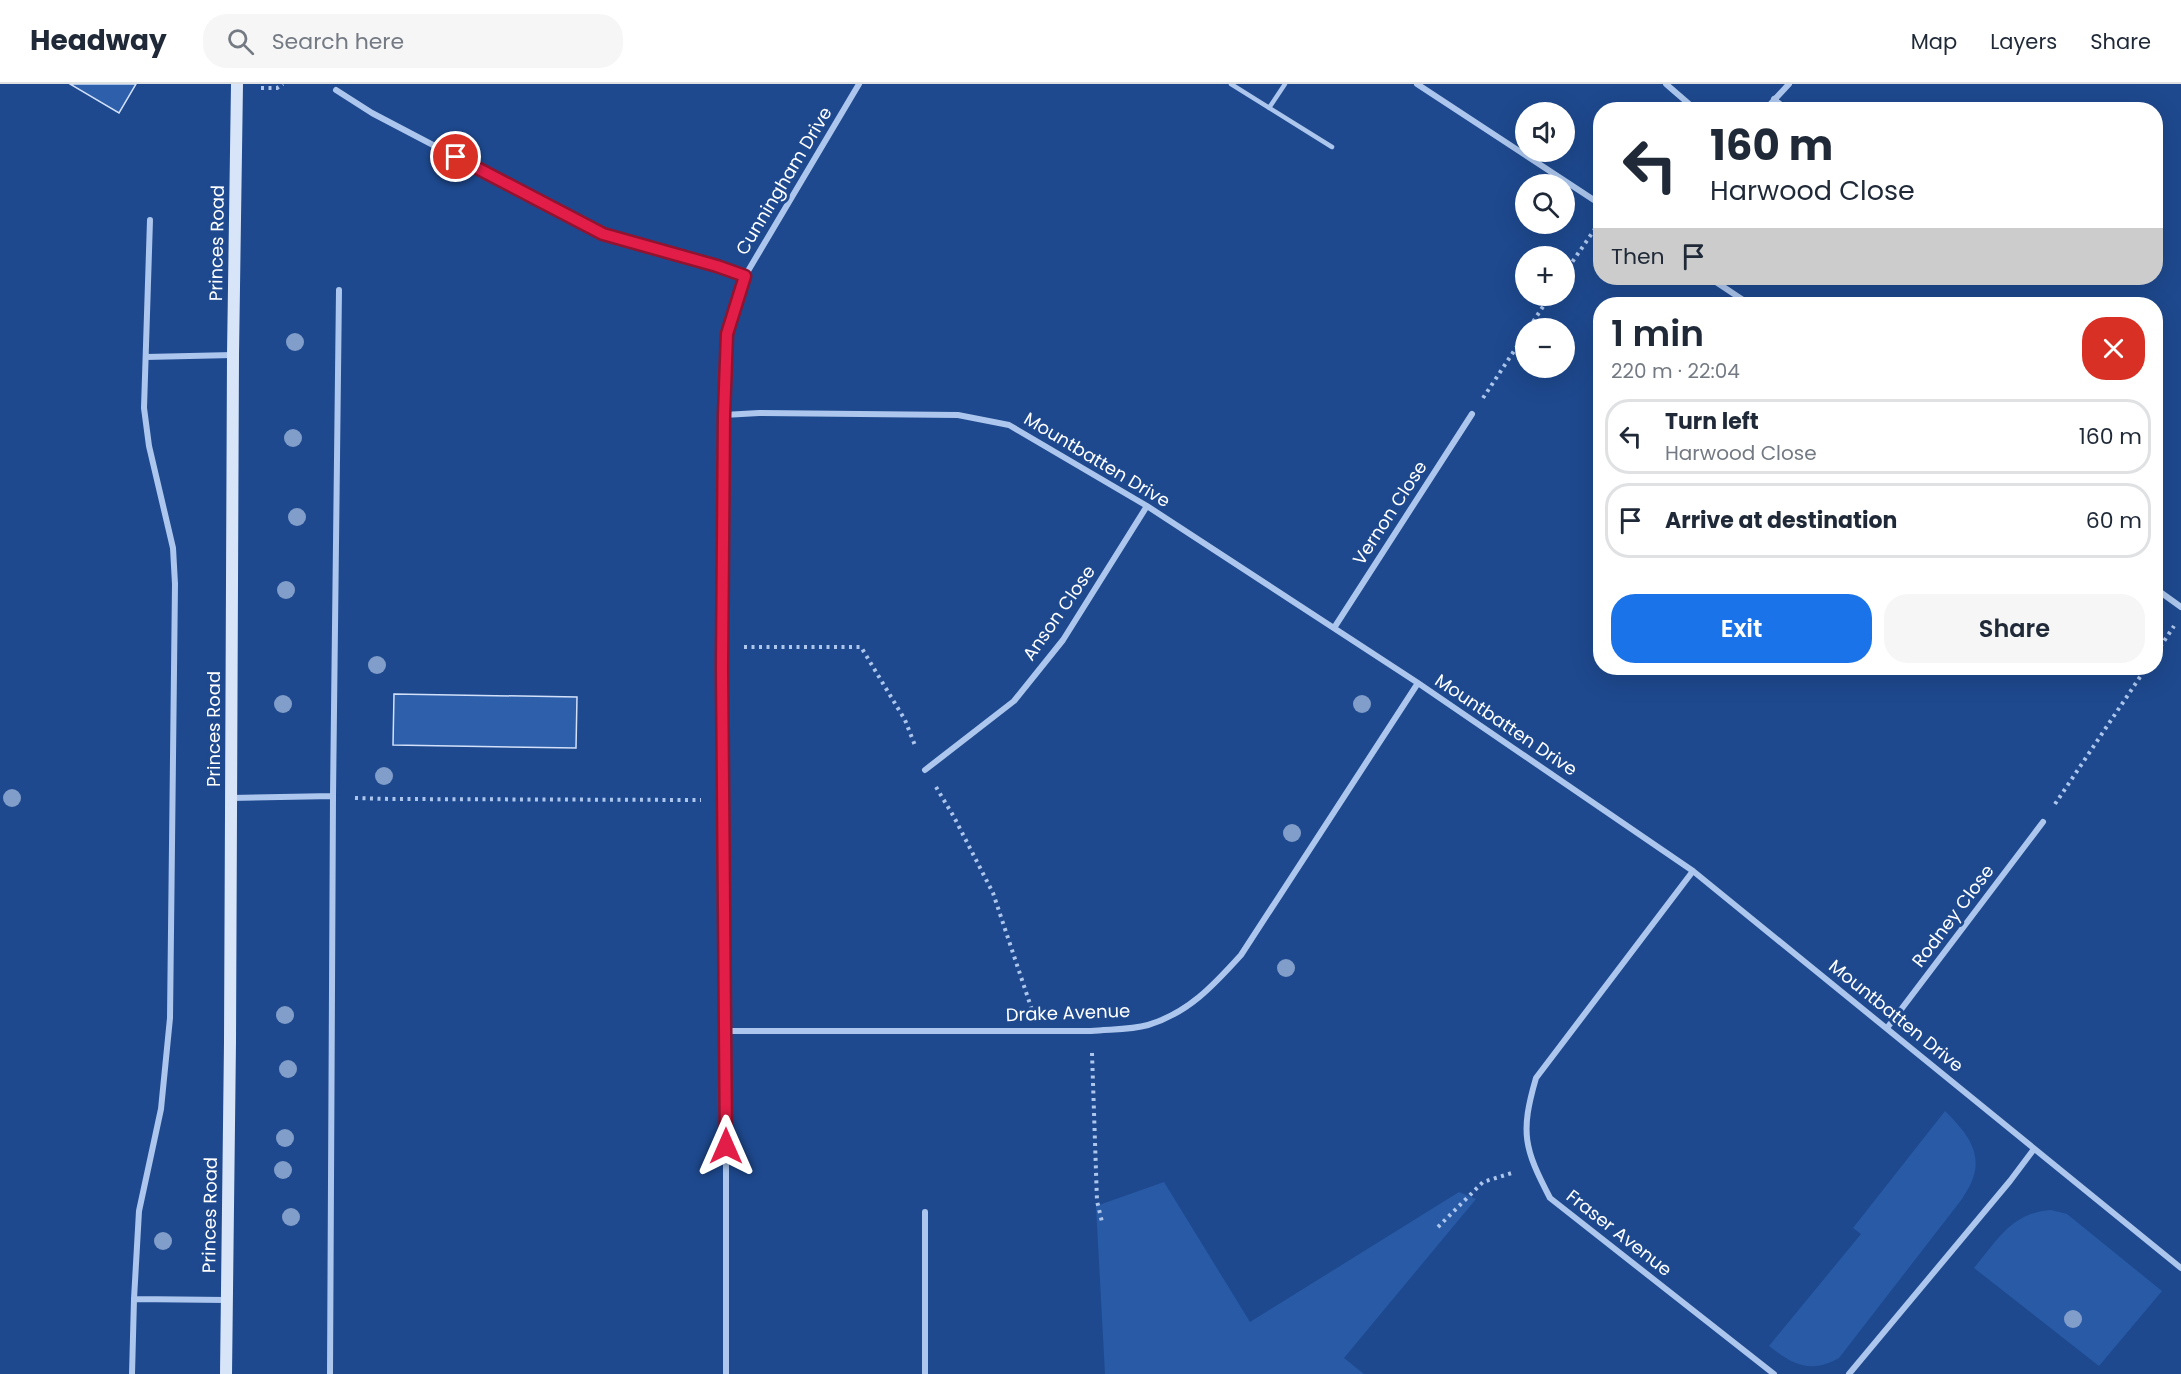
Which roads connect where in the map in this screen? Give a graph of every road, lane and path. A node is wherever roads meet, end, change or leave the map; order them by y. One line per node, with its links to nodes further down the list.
1 (237, 84): 24 (street, Princes Road)
2 (859, 84): 19 (street, Cunningham Drive)
3 (1231, 84): 13 (lane)
4 (1285, 84): 13 (lane)
5 (1417, 84): 15 (street)
6 (1666, 84): 10 (street)
7 (1789, 84): 9 (street)
8 (336, 90): 19 (street)
9 (1774, 99): 11 (street); 12 (street)
10 (1687, 102)
11 (1772, 102)
12 (1778, 102)
13 (1269, 108): 14 (lane)
14 (1332, 147)
15 (1593, 199)
16 (150, 220): 25 (street)
17 (1593, 230): 18 (path)
18 (1575, 258)
19 (745, 276): 27 (street, Cunningham Drive)
20 (1720, 285): 22 (street)
21 (339, 290): 37 (street)
22 (1738, 297)
23 (1515, 350): 26 (path)
24 (233, 355): 25 (street); 38 (street, Princes Road)
25 (146, 357): 51 (street)
26 (1472, 414): 32 (street, Vernon Close)
27 (724, 415): 28 (street, Mountbatten Drive); 39 (street, Cunningham Drive)
28 (1147, 506): 32 (street, Mountbatten Drive); 36 (street, Anson Close)
29 (2163, 594): 30 (street)
30 (2181, 607)
31 (2175, 625): 33 (path)
32 (1334, 628): 35 (street, Mountbatten Drive)
33 (2163, 643)
34 (2141, 675): 40 (path)
35 (1418, 683): 41 (street, Mountbatten Drive); 44 (street, Drake Avenue)
36 (925, 770)
37 (333, 796): 38 (street); 39 (path); 55 (street)
38 (231, 798): 52 (street, Princes Road)
39 (723, 800): 43 (street, Cunningham Drive)
40 (2043, 822): 42 (street, Rodney Close)
41 (1693, 871): 42 (street, Mountbatten Drive); 46 (street, Fraser Avenue)
42 (1887, 1028): 45 (street, Mountbatten Drive)
43 (726, 1031): 44 (street, Drake Avenue); 56 (street, Cunningham Drive)
44 (1091, 1031): 48 (path)
45 (2034, 1149): 50 (street, Mountbatten Drive); 59 (street)
46 (1533, 1166): 49 (path); 58 (street, Fraser Avenue)
47 (925, 1212): 57 (street)
48 (1102, 1222)
49 (1438, 1227)
50 (2181, 1268)
51 (134, 1299): 52 (street); 53 (street)
52 (227, 1300): 54 (street, Princes Road)
53 (132, 1374)
54 (226, 1374)
55 (330, 1374)
56 (726, 1374)
57 (925, 1374)
58 (1774, 1374)
59 (1849, 1374)

